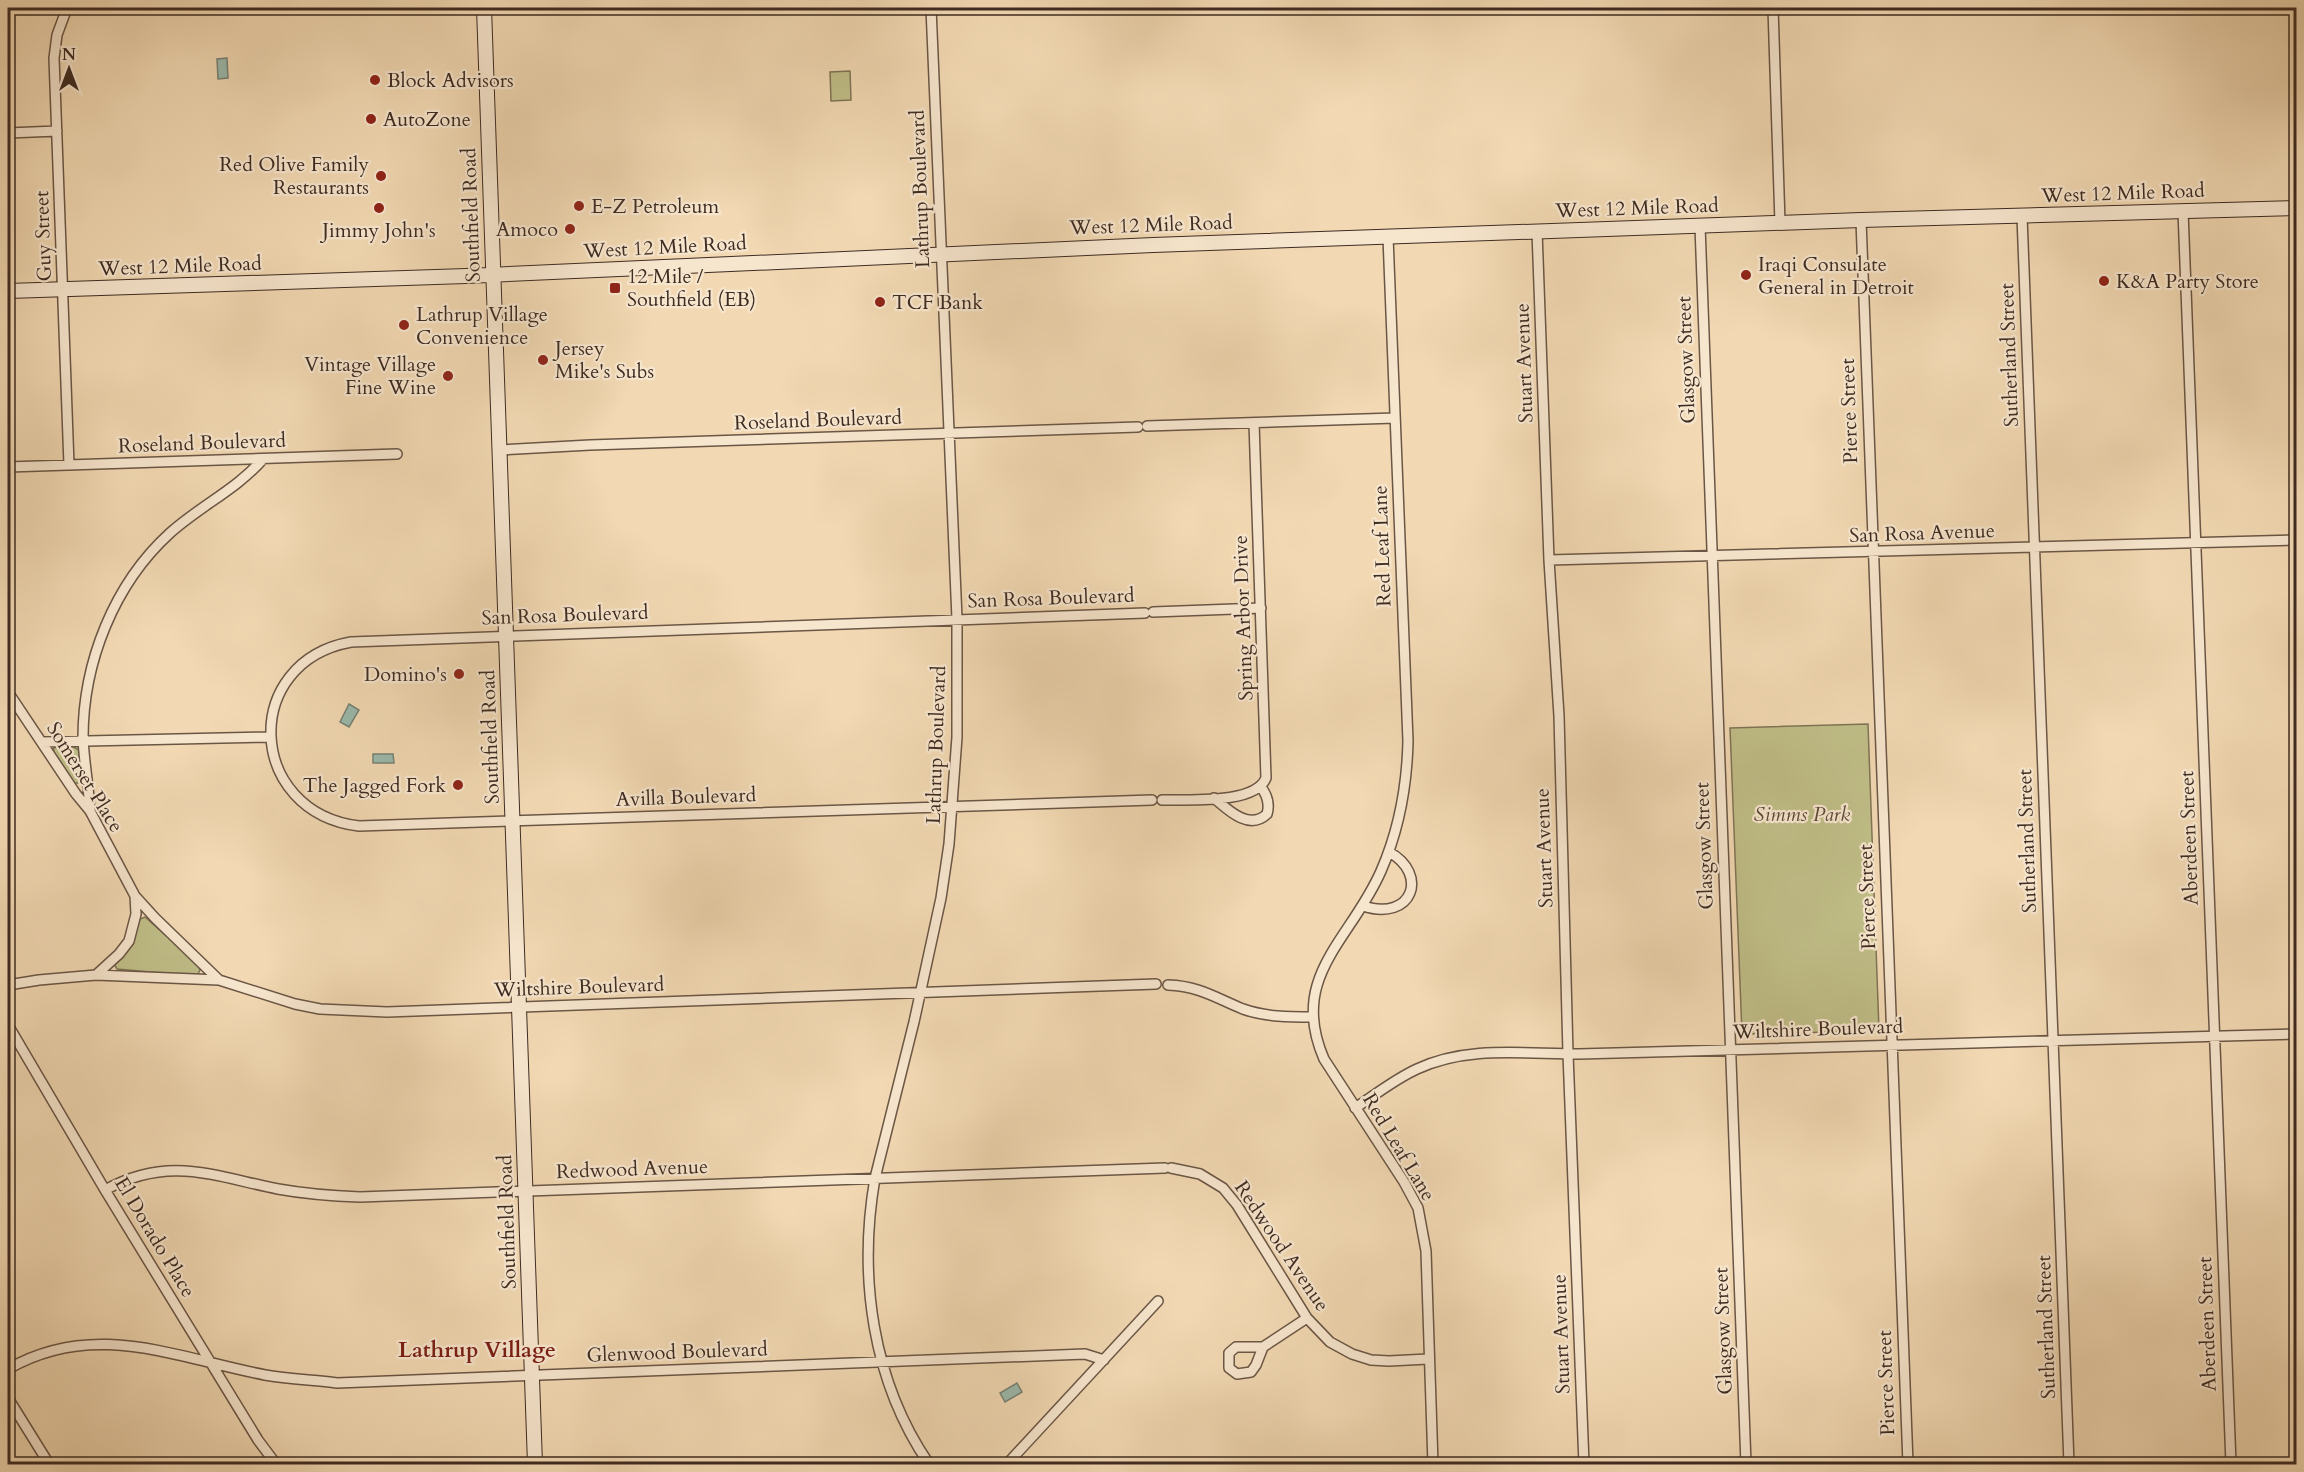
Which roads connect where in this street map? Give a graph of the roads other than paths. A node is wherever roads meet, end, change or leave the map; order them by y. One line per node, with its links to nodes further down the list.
1 (67, 8): 5 (street, Guy Street)
2 (484, 8): 16 (main road, Southfield Road)
3 (931, 8): 15 (street, Lathrup Boulevard)
4 (1773, 8): 11 (street)
5 (57, 131): 6 (street); 17 (street, Guy Street)
6 (8, 133)
7 (2296, 208): 8 (main road, West 12 Mile Road)
8 (2183, 211): 9 (main road, West 12 Mile Road); 28 (street, Aberdeen Street)
9 (2022, 216): 10 (main road, West 12 Mile Road); 29 (street, Sutherland Street)
10 (1862, 220): 11 (main road, West 12 Mile Road); 30 (street, Pierce Street)
11 (1780, 223): 12 (main road, West 12 Mile Road)
12 (1700, 226): 13 (main road, West 12 Mile Road); 31 (street, Glasgow Street)
13 (1537, 231): 14 (main road, West 12 Mile Road); 32 (street, Stuart Avenue)
14 (1388, 237): 15 (main road, West 12 Mile Road); 19 (street, Red Leaf Lane)
15 (941, 254): 16 (main road, West 12 Mile Road); 21 (street, Lathrup Boulevard)
16 (493, 274): 17 (main road, West 12 Mile Road); 22 (main road, Southfield Road)
17 (63, 289): 18 (main road, West 12 Mile Road); 25 (street, Guy Street)
18 (8, 291)
19 (1395, 418): 20 (street, Roseland Boulevard); 45 (street, Red Leaf Lane)
20 (1254, 423): 21 (street, Roseland Boulevard); 33 (street, Spring Arbor Drive)
21 (948, 433): 22 (street, Roseland Boulevard); 34 (street, Lathrup Boulevard)
22 (500, 450): 35 (main road, Southfield Road)
23 (397, 454): 24 (street, Roseland Boulevard)
24 (263, 459): 25 (street, Roseland Boulevard); 38 (street)
25 (69, 465): 26 (street, Roseland Boulevard)
26 (8, 468)
27 (2296, 540): 28 (street, San Rosa Avenue)
28 (2197, 542): 29 (street, San Rosa Avenue); 58 (street, Aberdeen Street)
29 (2034, 547): 30 (street, San Rosa Avenue); 59 (street, Sutherland Street)
30 (1872, 553): 31 (street, San Rosa Avenue); 60 (street, Pierce Street)
31 (1711, 555): 32 (street, San Rosa Avenue); 61 (street, Glasgow Street)
32 (1549, 560): 62 (street, Stuart Avenue)
33 (1261, 608): 34 (street, San Rosa Boulevard); 40 (street, Spring Arbor Drive)
34 (957, 619): 35 (street, San Rosa Boulevard); 42 (street, Lathrup Boulevard)
35 (506, 636): 37 (street, San Rosa Boulevard); 44 (main road, Southfield Road)
36 (8, 692): 39 (street, Somerset Place)
37 (270, 737): 38 (street); 44 (street, Avilla Boulevard)
38 (83, 741): 39 (street); 43 (street)
39 (42, 742): 43 (street, Somerset Place)
40 (1261, 787): 41 (street, Avilla Boulevard); 41 (street)
41 (1214, 798): 42 (street, Avilla Boulevard)
42 (952, 806): 44 (street, Avilla Boulevard); 53 (street, Lathrup Boulevard)
43 (90, 811): 46 (street, Somerset Place)
44 (513, 821): 54 (main road, Southfield Road)
45 (1389, 852): 47 (street, Red Leaf Lane); 47 (street)
46 (135, 896): 48 (street); 49 (street, Somerset Place)
47 (1363, 906): 55 (street, Red Leaf Lane)
48 (96, 975): 49 (street, Wiltshire Boulevard); 52 (street, Wiltshire Boulevard)
49 (219, 980): 54 (street, Wiltshire Boulevard)
50 (1156, 984): 53 (street, Wiltshire Boulevard)
51 (1168, 984): 55 (street)
52 (8, 985)
53 (920, 993): 54 (street, Wiltshire Boulevard); 64 (street, Lathrup Boulevard)
54 (519, 1007): 66 (main road, Southfield Road)
55 (1313, 1017): 63 (street, Red Leaf Lane)
56 (8, 1025): 65 (street, El Dorado Place)
57 (2296, 1034): 58 (street, Wiltshire Boulevard)
58 (2214, 1036): 59 (street, Wiltshire Boulevard); 87 (street, Aberdeen Street)
59 (2053, 1040): 60 (street, Wiltshire Boulevard); 86 (street, Sutherland Street)
60 (1891, 1045): 61 (street, Wiltshire Boulevard); 85 (street, Pierce Street)
61 (1730, 1050): 62 (street, Wiltshire Boulevard); 84 (street, Glasgow Street)
62 (1568, 1054): 63 (street, Wiltshire Boulevard); 83 (street, Stuart Avenue)
63 (1354, 1108): 70 (street, Red Leaf Lane)
64 (875, 1178): 66 (street, Redwood Avenue); 68 (street, Redwood Avenue); 73 (street, Lathrup Boulevard)
65 (105, 1190): 66 (street, Redwood Avenue); 72 (street, El Dorado Place)
66 (525, 1191): 75 (main road, Southfield Road)
67 (1158, 1301): 71 (street)
68 (1307, 1318): 69 (street); 70 (street, Redwood Avenue)
69 (1263, 1347)
70 (1428, 1359): 82 (street, Red Leaf Lane)
71 (1104, 1360): 73 (street, Glenwood Boulevard); 81 (street)
72 (210, 1361): 74 (street, Glenwood Boulevard); 75 (street, Glenwood Boulevard); 78 (street, El Dorado Place)
73 (882, 1362): 75 (street, Glenwood Boulevard); 80 (street, Lathrup Boulevard)
74 (8, 1369)
75 (532, 1375): 79 (main road, Southfield Road)
76 (8, 1398): 77 (street)
77 (49, 1464)
78 (276, 1464)
79 (535, 1464)
80 (929, 1464)
81 (1007, 1464)
82 (1433, 1464)
83 (1584, 1464)
84 (1746, 1464)
85 (1908, 1464)
86 (2069, 1464)
87 (2231, 1464)

